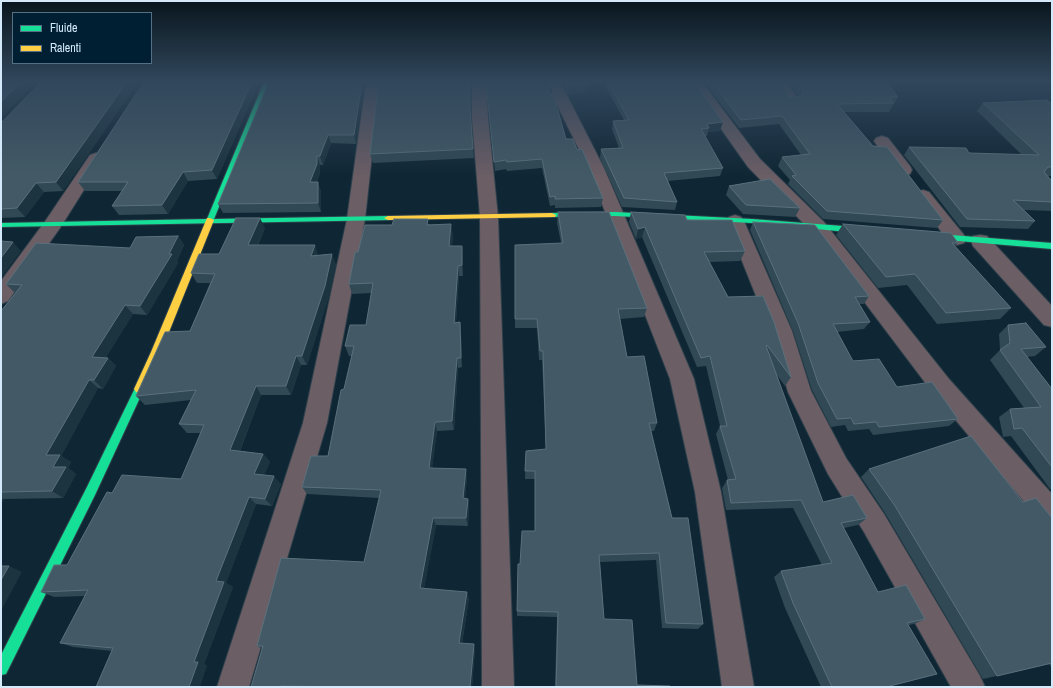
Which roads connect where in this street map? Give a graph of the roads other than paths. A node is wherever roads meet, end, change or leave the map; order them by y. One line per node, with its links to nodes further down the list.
1 (254, 114): 12 (street)
2 (369, 114): 10 (street)
3 (480, 114): 9 (street)
4 (569, 114): 8 (street)
5 (719, 114): 15 (street)
6 (882, 140): 18 (street)
7 (104, 146): 13 (street)
8 (615, 214): 9 (street); 11 (street); 27 (street)
9 (489, 217): 10 (street); 26 (street)
10 (356, 219): 12 (street); 25 (street)
11 (735, 221): 15 (street); 28 (street)
12 (210, 222): 13 (street); 24 (street)
13 (53, 224): 14 (street); 21 (street)
14 (1, 225)
15 (817, 226): 16 (street); 23 (street)
16 (879, 231)
17 (918, 235): 18 (street)
18 (957, 238): 19 (street)
19 (980, 241): 20 (street); 22 (street)
20 (1052, 246)
21 (1, 296)
22 (1052, 319)
23 (1052, 514)
24 (1, 669)
25 (233, 687)
26 (498, 687)
27 (738, 687)
28 (970, 687)

